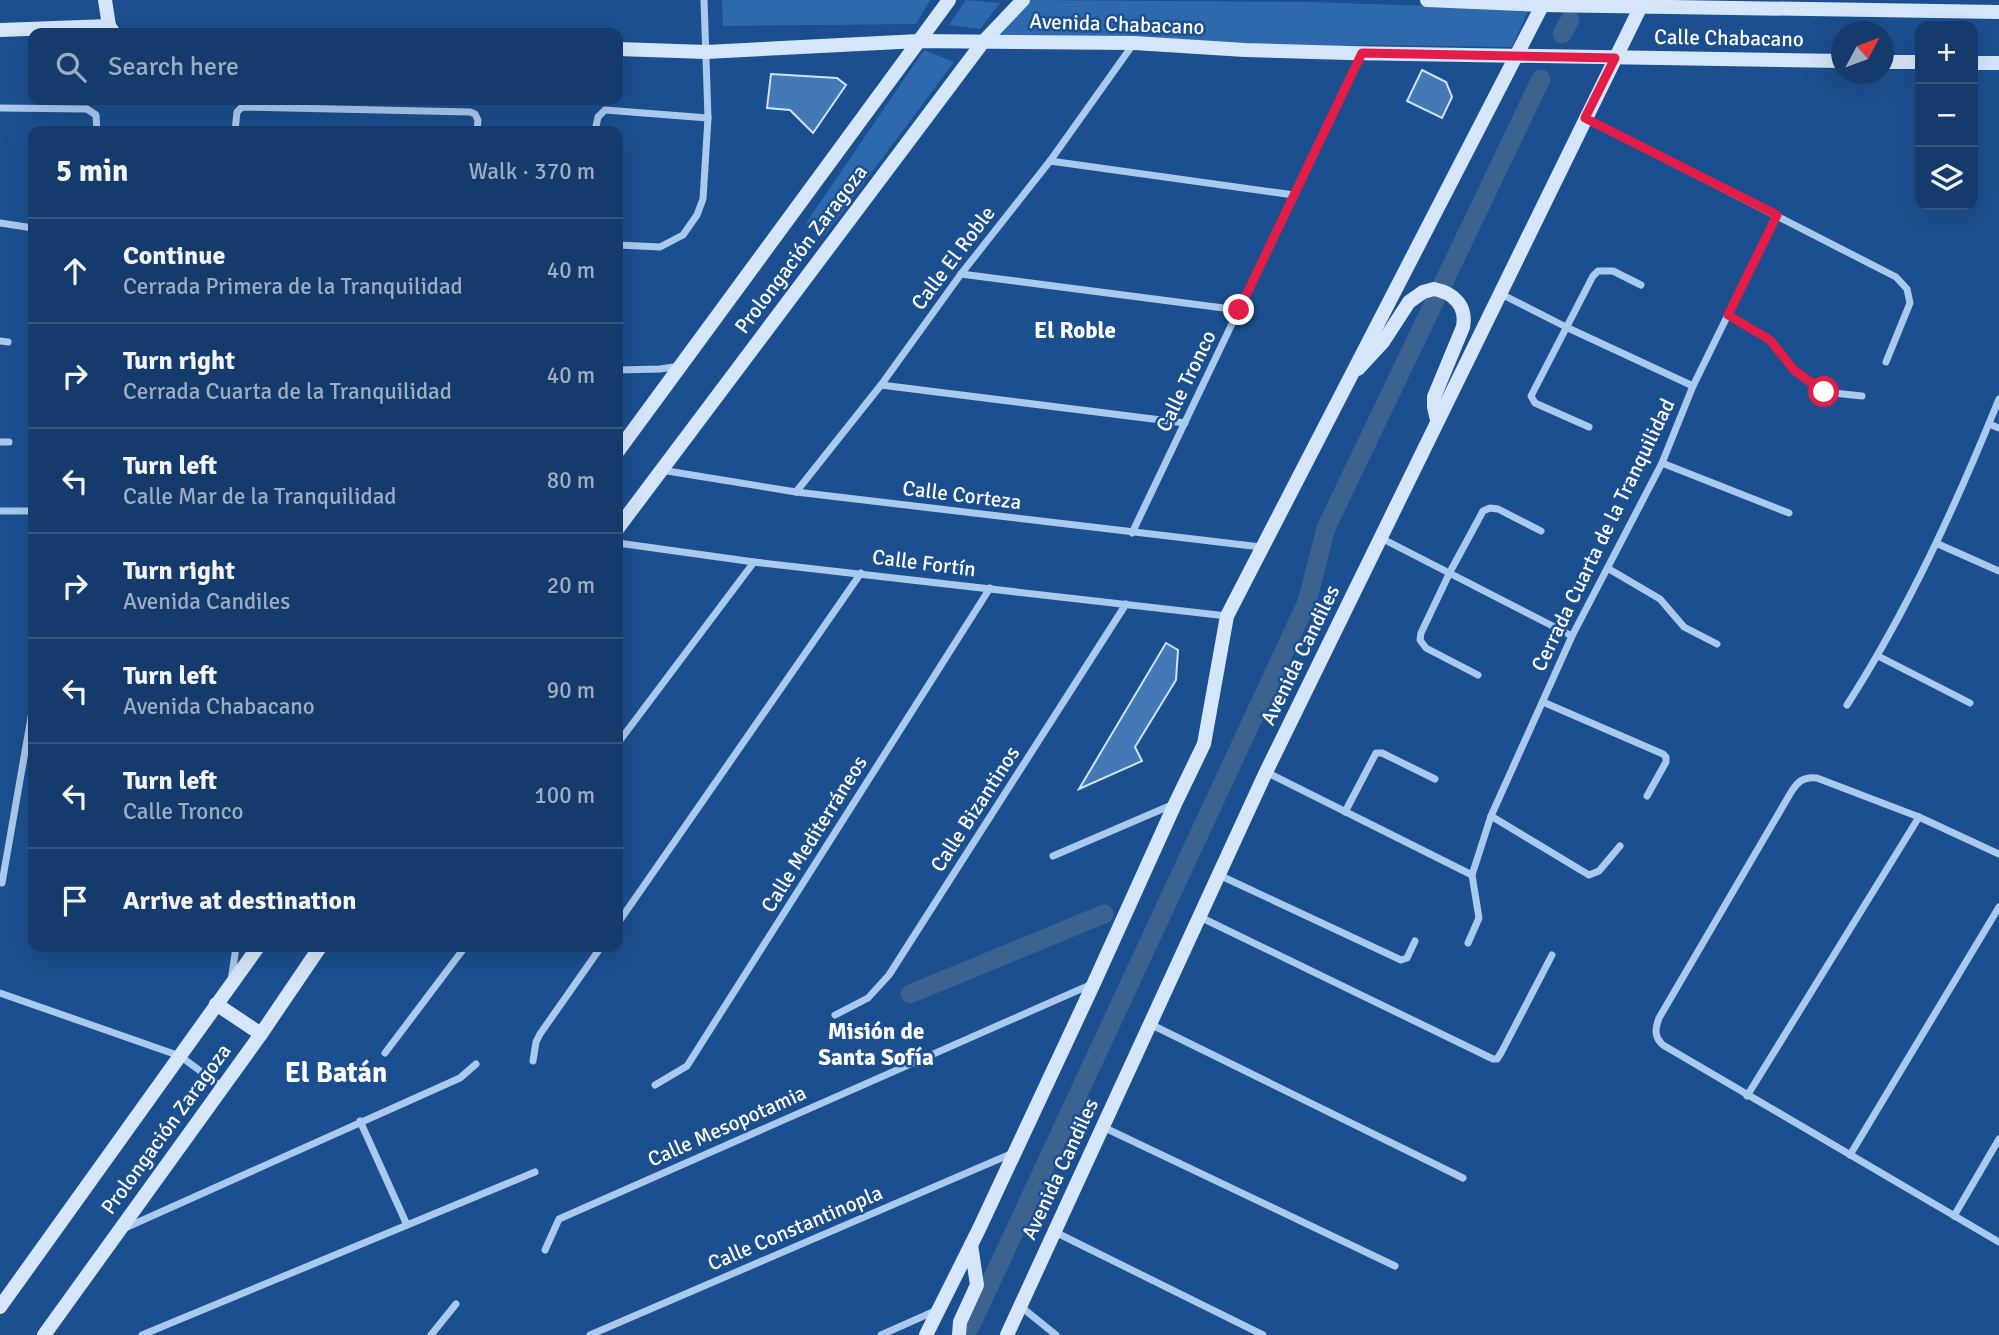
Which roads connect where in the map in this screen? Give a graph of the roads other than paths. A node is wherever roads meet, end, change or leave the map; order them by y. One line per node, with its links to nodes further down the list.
1 (105, 0): 9 (main road)
2 (704, 0): 16 (street)
3 (949, 0): 12 (main road, Prolongación Zaragoza)
4 (1023, 0): 13 (main road, Prolongación Zaragoza)
5 (1427, 0): 6 (main road)
6 (1544, 3): 7 (main road); 18 (main road)
7 (1642, 3): 8 (main road, Calle Chabacano); 19 (main road, Avenida Candiles)
8 (1999, 12)
9 (111, 28)
10 (0, 30): 11 (main road)
11 (28, 30)
12 (919, 41): 13 (main road, Avenida Chabacano); 16 (main road, Avenida Chabacano); 47 (main road, Prolongación Zaragoza)
13 (984, 42): 14 (main road, Avenida Chabacano); 63 (main road, Prolongación Zaragoza)
14 (1135, 43): 17 (main road, Avenida Chabacano); 34 (street, Calle El Roble)
15 (623, 49): 16 (main road, Avenida Chabacano)
16 (706, 52): 28 (street)
17 (1362, 53): 18 (main road, Avenida Chabacano); 35 (street, Calle Tronco)
18 (1515, 57): 19 (main road, Avenida Chabacano); 49 (main road)
19 (1615, 58): 20 (main road, Calle Chabacano); 29 (main road, Avenida Candiles)
20 (1831, 61)
21 (1894, 62): 22 (main road)
22 (1915, 62)
23 (1978, 63): 24 (main road)
24 (1999, 63)
25 (353, 105): 27 (street)
26 (0, 108): 30 (street)
27 (352, 110): 31 (street); 32 (street)
28 (708, 118): 33 (street); 39 (street)
29 (1585, 118): 36 (street); 42 (main road, Avenida Candiles)
30 (97, 126)
31 (235, 126)
32 (477, 126)
33 (596, 126)
34 (1050, 161): 35 (street); 40 (street, Calle El Roble)
35 (1294, 195): 43 (street, Calle Tronco)
36 (1777, 215): 44 (street, Cerrada Cuarta de la Tranquilidad); 46 (street)
37 (0, 223): 38 (street)
38 (28, 227)
39 (623, 245)
40 (961, 274): 43 (street); 50 (street, Calle El Roble)
41 (1641, 285): 45 (street)
42 (1501, 294): 45 (street); 54 (main road, Avenida Candiles)
43 (1239, 310): 55 (street, Calle Tronco)
44 (1728, 315): 51 (street, Cerrada Cuarta de la Tranquilidad); 52 (street)
45 (1568, 328): 51 (street); 57 (street)
46 (1886, 362)
47 (680, 366): 48 (street); 61 (main road, Prolongación Zaragoza)
48 (623, 370)
49 (1349, 378): 54 (main road); 74 (main road)
50 (881, 385): 55 (street); 64 (street, Calle El Roble)
51 (1693, 386): 62 (street, Cerrada Cuarta de la Tranquilidad)
52 (1862, 396)
53 (1999, 399): 56 (street)
54 (1437, 420): 71 (main road, Avenida Candiles)
55 (1185, 423): 70 (street, Calle Tronco)
56 (1989, 424): 58 (street); 73 (street)
57 (1589, 427)
58 (1999, 428)
59 (0, 442): 60 (street)
60 (9, 442)
61 (623, 444)
62 (1662, 463): 67 (street); 76 (street, Cerrada Cuarta de la Tranquilidad)
63 (661, 470): 64 (street, Calle Corteza); 68 (main road, Prolongación Zaragoza)
64 (796, 492): 70 (street, Calle Corteza)
65 (0, 511): 66 (street)
66 (28, 511)
67 (1788, 513)
68 (623, 521)
69 (1541, 531): 78 (street)
70 (1132, 533): 74 (street, Calle Corteza)
71 (1381, 538): 78 (street); 92 (main road, Avenida Candiles)
72 (623, 544): 75 (street, Calle Fortín)
73 (1938, 544): 77 (street); 85 (street)
74 (1261, 547): 82 (main road)
75 (754, 562): 79 (street, Calle Fortín); 91 (street)
76 (1609, 569): 83 (street, Cerrada Cuarta de la Tranquilidad); 84 (street)
77 (1999, 571)
78 (1450, 572): 83 (street); 86 (street)
79 (862, 573): 80 (street, Calle Fortín); 106 (street)
80 (990, 588): 81 (street, Calle Fortín); 128 (street, Calle Mediterráneos)
81 (1126, 604): 82 (street, Calle Fortín); 121 (street, Calle Bizantinos)
82 (1227, 616): 95 (main road)
83 (1572, 636): 87 (street, Cerrada Cuarta de la Tranquilidad)
84 (1717, 644)
85 (1878, 656): 88 (street); 89 (street)
86 (1478, 675)
87 (1544, 702): 94 (street); 97 (street, Cerrada Cuarta de la Tranquilidad)
88 (1970, 703)
89 (1847, 705)
90 (28, 735): 104 (street)
91 (623, 736)
92 (1266, 772): 96 (street); 102 (main road, Avenida Candiles)
93 (1435, 779): 96 (street)
94 (1647, 796)
95 (1175, 804): 101 (street); 116 (main road)
96 (1345, 811): 103 (street)
97 (1491, 816): 99 (street); 103 (street, Cerrada Cuarta de la Tranquilidad)
98 (1919, 817): 100 (street); 130 (street); 130 (street)
99 (1620, 846)
100 (1999, 854)
101 (1053, 856)
102 (1219, 875): 107 (main road, Avenida Candiles); 108 (street)
103 (1472, 876): 109 (street)
104 (2, 883)
105 (1999, 907): 135 (street)
106 (623, 916)
107 (1200, 917): 115 (street); 122 (main road, Avenida Candiles)
108 (1415, 941)
109 (1468, 943)
110 (235, 952): 117 (street)
111 (254, 952): 117 (main road, Prolongación Zaragoza)
112 (317, 952): 123 (main road, Prolongación Zaragoza)
113 (461, 952): 124 (street)
114 (597, 952): 126 (street)
115 (1552, 955)
116 (1094, 983): 134 (main road); 144 (street, Calle Mesopotamia)
117 (230, 985): 120 (main road, Prolongación Zaragoza)
118 (3, 994): 119 (street); 125 (street)
119 (0, 1002)
120 (216, 1004): 123 (main road); 125 (main road, Prolongación Zaragoza)
121 (835, 1015)
122 (1150, 1024): 132 (main road, Avenida Candiles); 137 (street)
123 (261, 1034): 129 (main road, Prolongación Zaragoza)
124 (385, 1053)
125 (180, 1056): 129 (street); 148 (main road, Prolongación Zaragoza)
126 (533, 1061)
127 (476, 1064): 131 (street)
128 (655, 1085)
129 (222, 1087): 140 (main road, Prolongación Zaragoza)
130 (1747, 1096): 135 (street)
131 (360, 1121): 139 (street); 140 (street)
132 (1103, 1127): 141 (main road, Avenida Candiles); 145 (street)
133 (1999, 1139): 138 (street)
134 (1014, 1153): 143 (main road); 153 (street, Calle Constantinopla)
135 (1850, 1155): 138 (street)
136 (535, 1172): 139 (street)
137 (1463, 1178)
138 (1954, 1216): 142 (street)
139 (407, 1225): 151 (street)
140 (118, 1231): 150 (main road, Prolongación Zaragoza)
141 (1055, 1231): 147 (main road, Avenida Candiles); 159 (street)
142 (1999, 1242)
143 (971, 1245): 149 (main road); 156 (main road)
144 (545, 1250)
145 (1395, 1266)
146 (456, 1304): 152 (street)
147 (1020, 1306): 157 (main road, Avenida Candiles); 158 (street)
148 (0, 1307)
149 (938, 1310): 154 (street); 155 (main road)
150 (44, 1335)
151 (142, 1335)
152 (431, 1335)
153 (590, 1335)
154 (881, 1335)
155 (926, 1335)
156 (959, 1335)
157 (1007, 1335)
158 (1056, 1335)
159 (1263, 1335)

